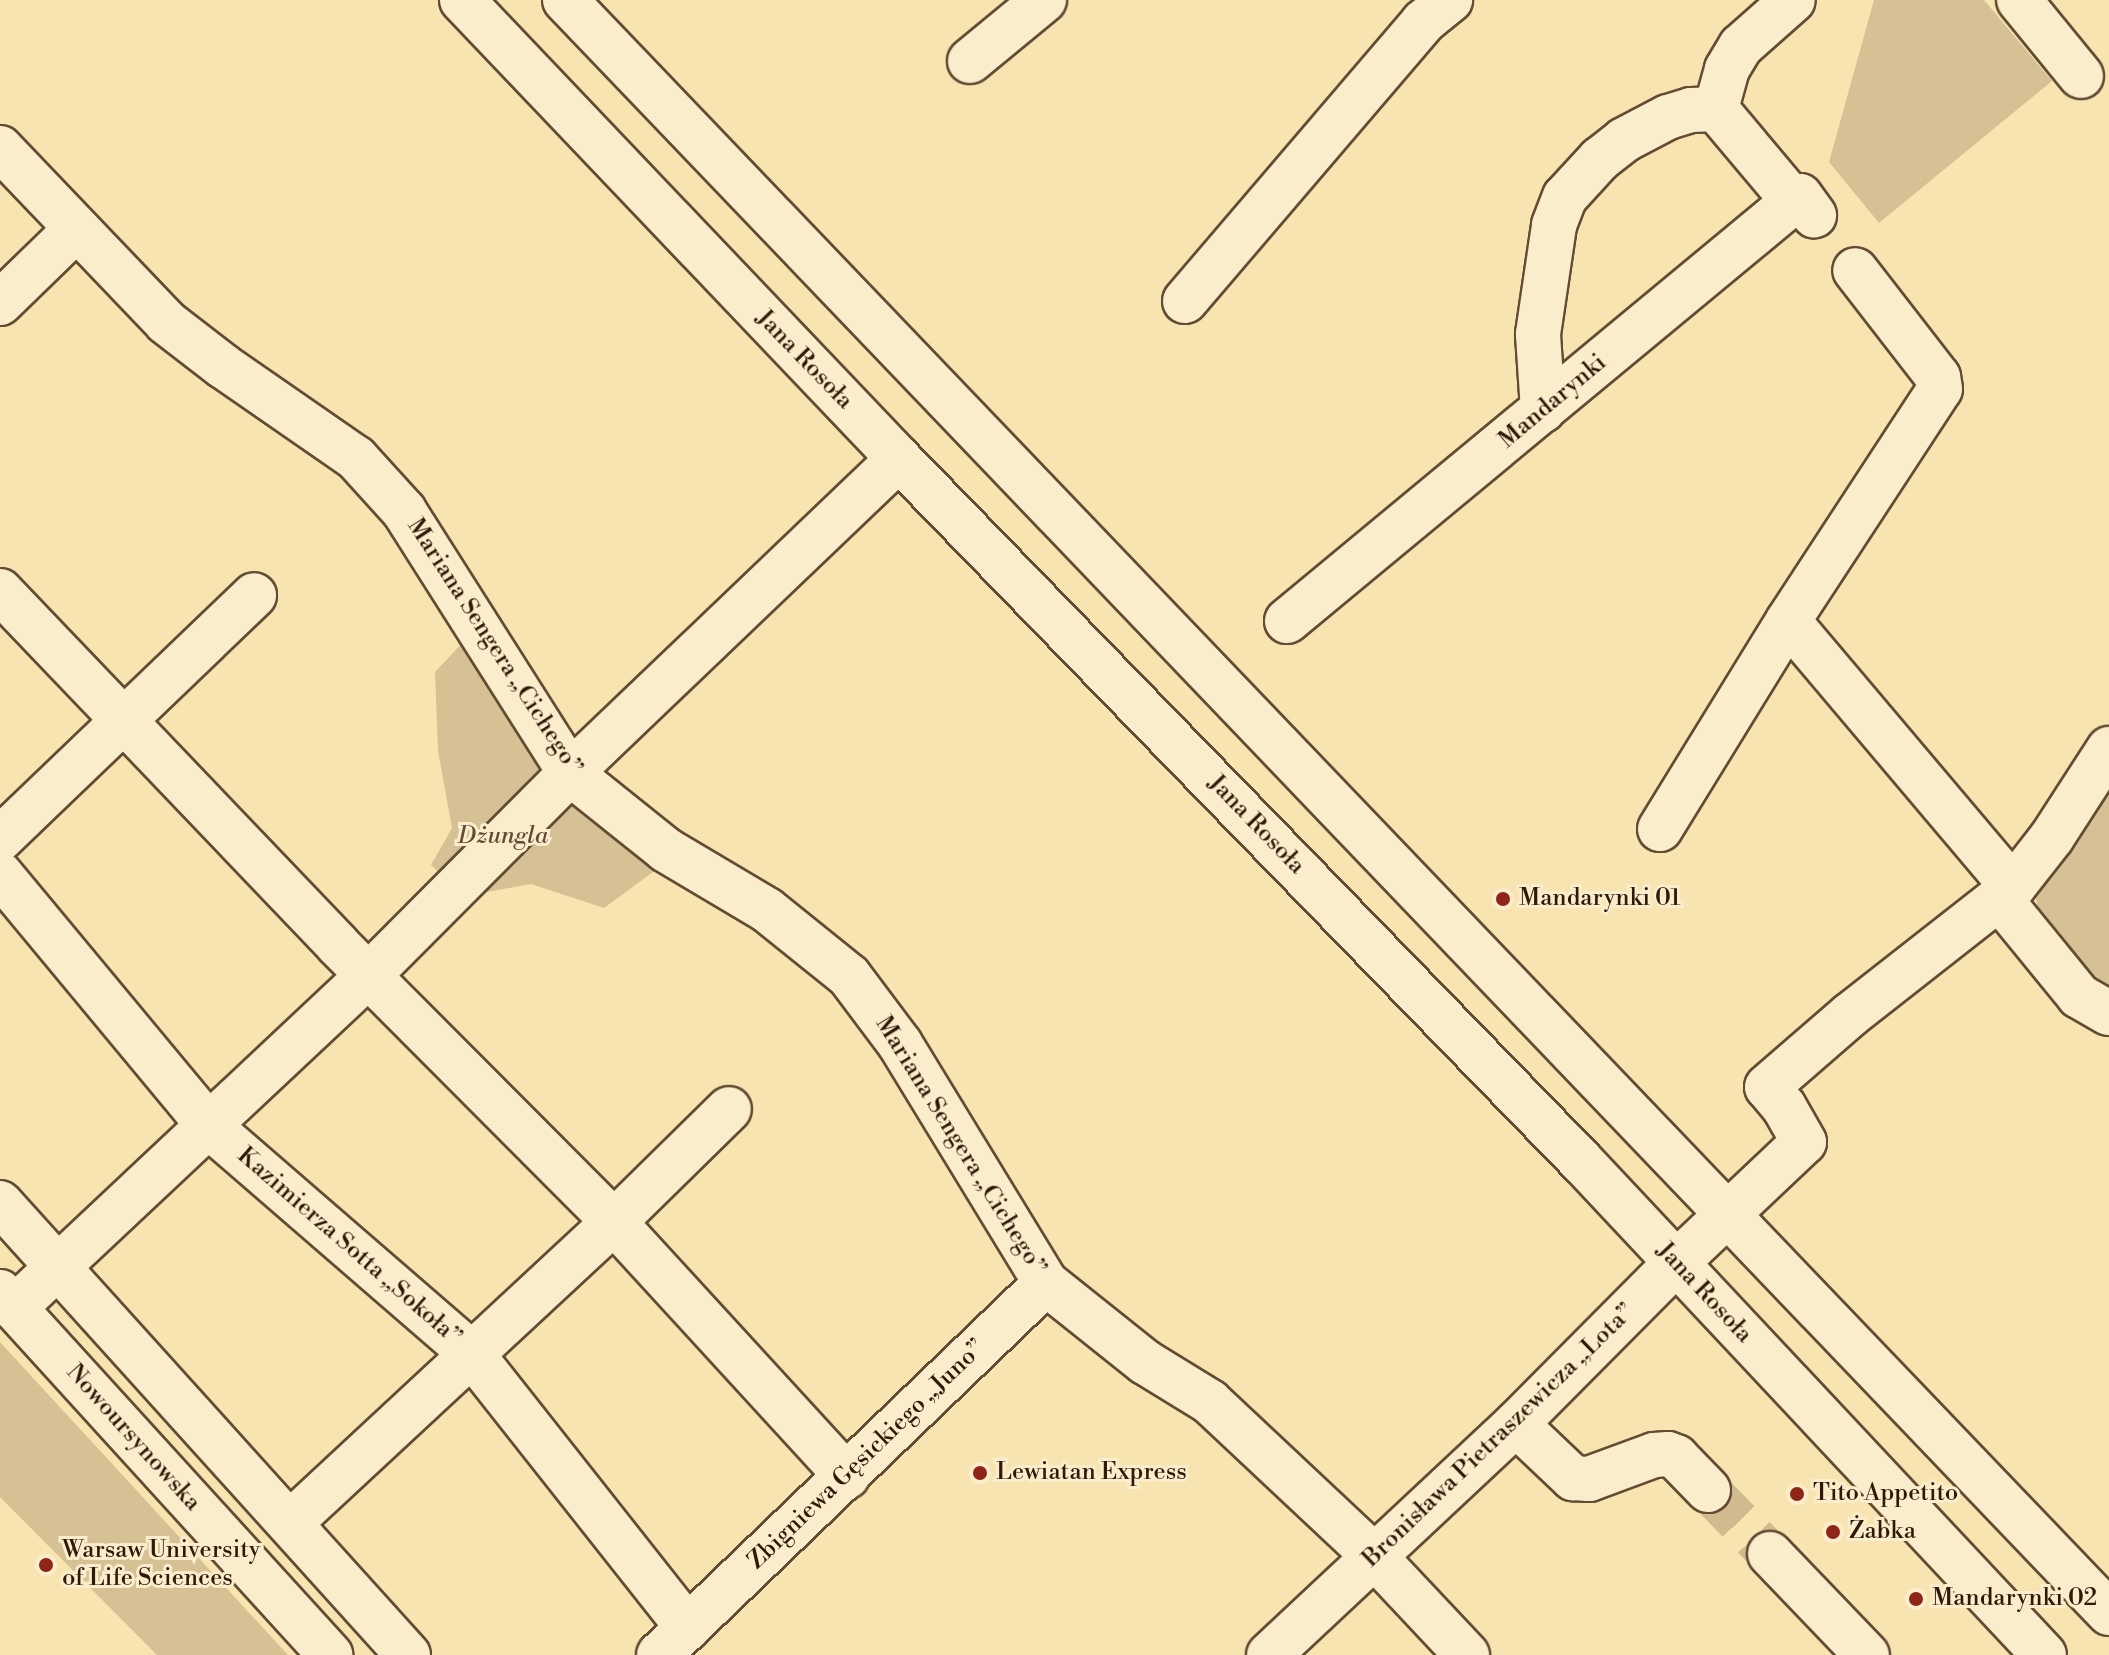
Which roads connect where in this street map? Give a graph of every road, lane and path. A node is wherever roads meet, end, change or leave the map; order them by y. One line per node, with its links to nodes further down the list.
1 (462, 0): 16 (street, Jana Rosoła)
2 (565, 0): 33 (street)
3 (1044, 0): 7 (street)
4 (1450, 0): 13 (street)
5 (1793, 0): 9 (street)
6 (2019, 0): 8 (street)
7 (970, 61)
8 (2081, 76)
9 (1716, 109): 15 (street); 15 (street, Mandarynki)
10 (0, 148): 11 (street, Mariana Sengera „Cichego”)
11 (74, 231): 14 (street); 23 (street, Mariana Sengera „Cichego”)
12 (1855, 270): 20 (street)
13 (1185, 301)
14 (0, 303)
15 (1543, 410): 19 (street, Mandarynki)
16 (899, 459): 23 (street); 35 (street, Jana Rosoła)
17 (0, 591): 21 (street)
18 (254, 595): 21 (street)
19 (1287, 621)
20 (1788, 621): 24 (street); 27 (street)
21 (124, 721): 25 (street); 28 (street)
22 (2109, 749): 27 (street)
23 (570, 773): 28 (street); 37 (street, Mariana Sengera „Cichego”)
24 (1660, 829)
25 (0, 839)
26 (0, 874): 31 (street, Kazimierza Sotta „Sokoła”)
27 (2007, 893): 29 (street); 33 (street, Bronisława Pietraszewicza „Lota”)
28 (369, 975): 31 (street); 34 (street)
29 (2109, 1013)
30 (729, 1109): 34 (street)
31 (210, 1127): 36 (street); 39 (street, Kazimierza Sotta „Sokoła”)
32 (0, 1203): 36 (street)
33 (1727, 1216): 35 (street, Bronisława Pietraszewicza „Lota”); 46 (street)
34 (614, 1222): 39 (street); 41 (street)
35 (1676, 1263): 40 (street, Bronisława Pietraszewicza „Lota”); 53 (street, Jana Rosoła)
36 (59, 1269): 38 (street); 43 (street)
37 (1046, 1283): 41 (street, Zbigniewa Gęsickiego „Juno”); 45 (street, Mariana Sengera „Cichego”)
38 (7, 1300): 48 (street, Nowoursynowska)
39 (471, 1353): 43 (street); 47 (street, Kazimierza Sotta „Sokoła”)
40 (1516, 1424): 42 (street); 45 (street, Bronisława Pietraszewicza „Lota”)
41 (847, 1476): 47 (street, Zbigniewa Gęsickiego „Juno”)
42 (1708, 1490)
43 (290, 1523): 49 (street)
44 (1770, 1554): 52 (street)
45 (1374, 1556): 50 (street, Bronisława Pietraszewicza „Lota”); 51 (street, Mariana Sengera „Cichego”)
46 (2109, 1613)
47 (674, 1641)
48 (330, 1655)
49 (408, 1655)
50 (1269, 1655)
51 (1467, 1655)
52 (1867, 1655)
53 (2044, 1655)

